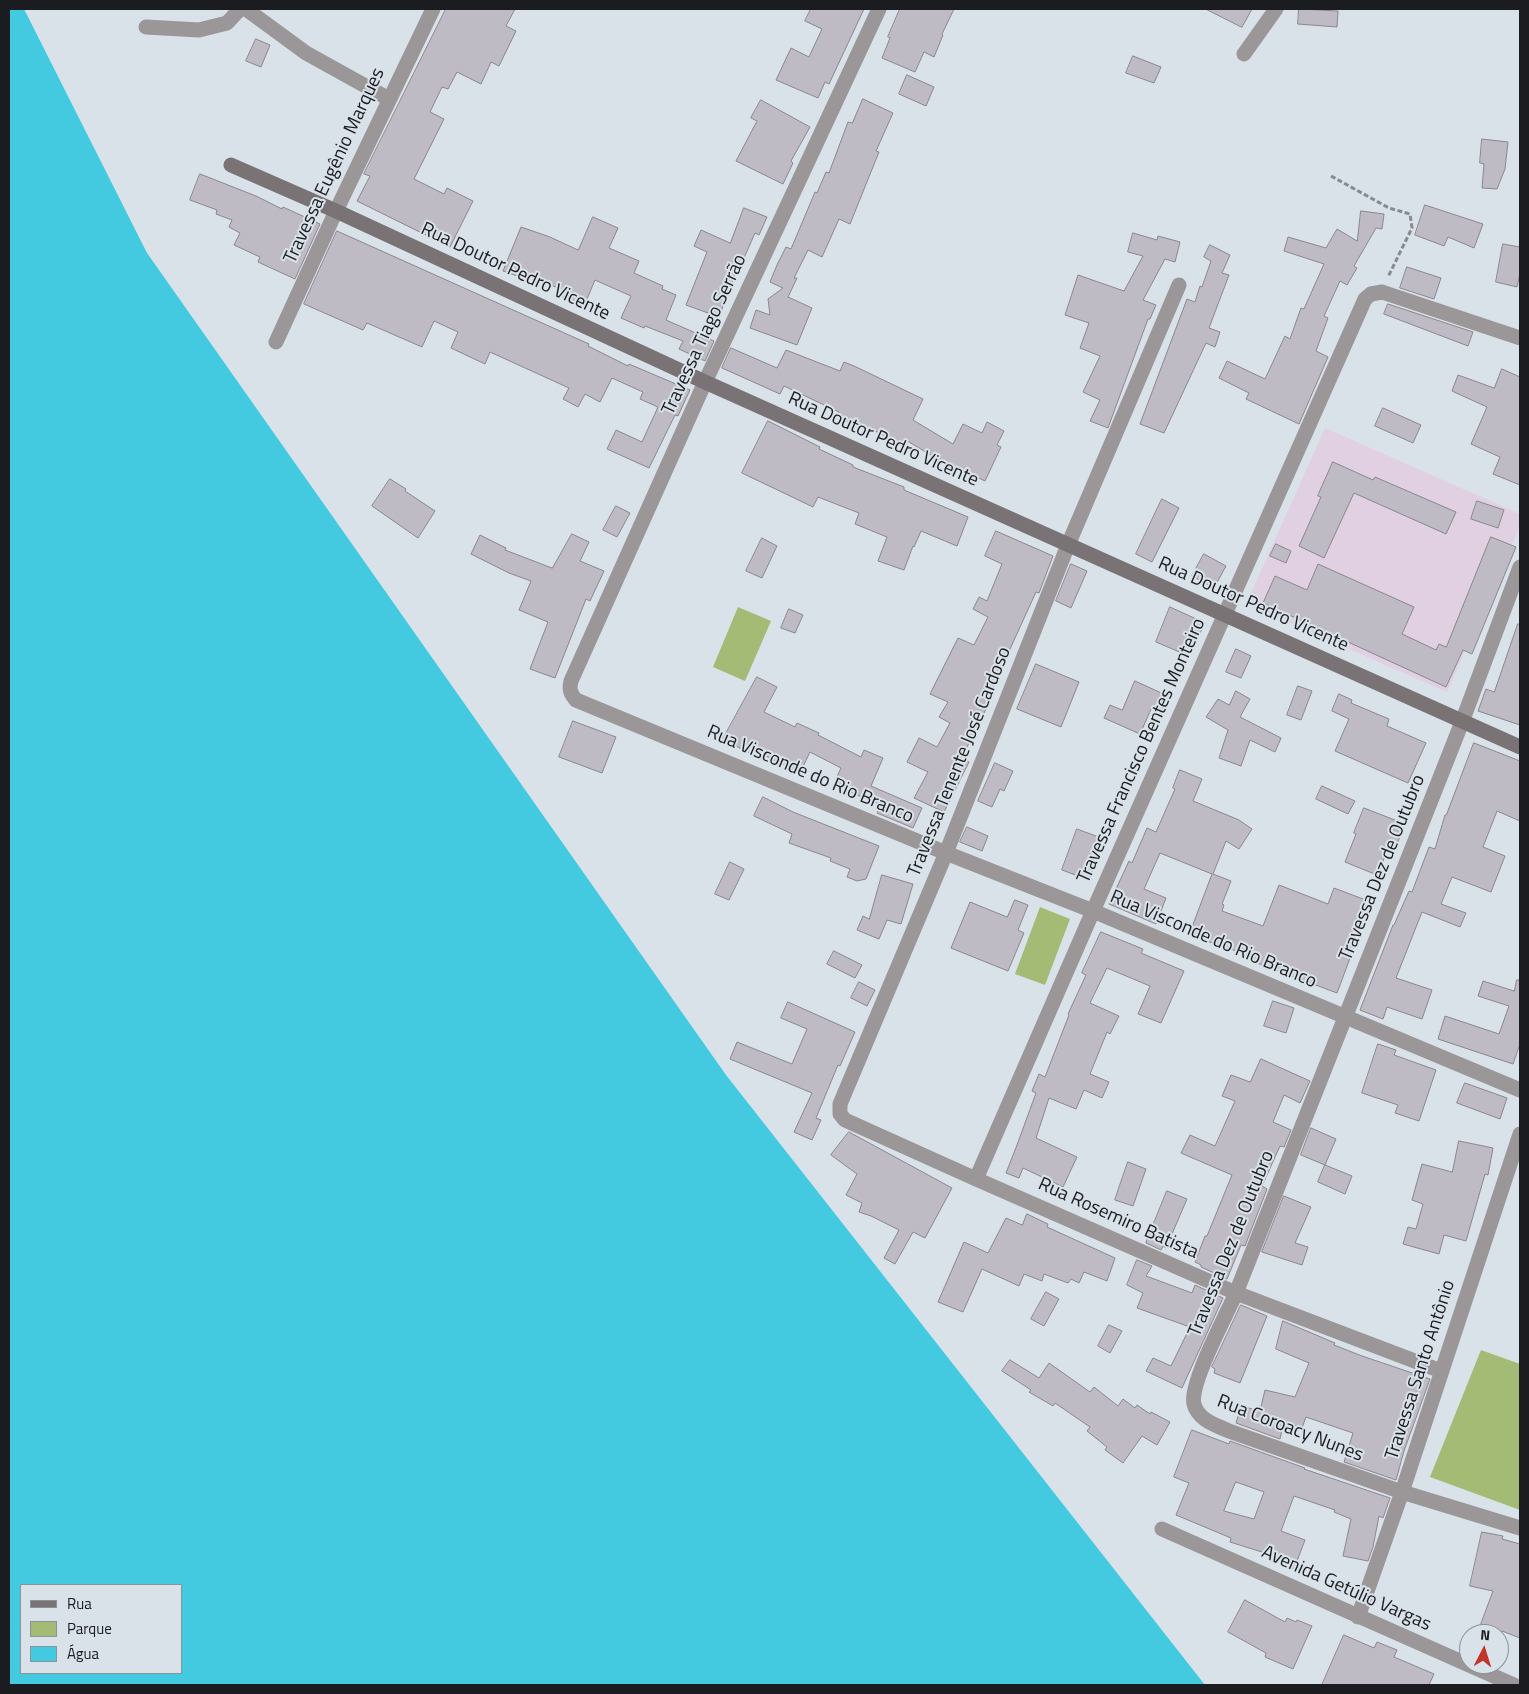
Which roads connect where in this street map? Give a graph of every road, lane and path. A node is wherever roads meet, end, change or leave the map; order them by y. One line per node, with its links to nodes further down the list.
1 (240, 9): 6 (street)
2 (246, 9): 8 (street)
3 (432, 9): 8 (street, Travessa Eugênio Marques)
4 (879, 9): 16 (street, Travessa Tiago Serrão)
5 (1276, 9): 7 (street)
6 (146, 27)
7 (1244, 54)
8 (389, 99): 11 (street, Travessa Eugênio Marques)
9 (231, 165): 11 (street, Rua Doutor Pedro Vicente)
10 (1331, 176): 13 (path)
11 (336, 210): 15 (street, Travessa Eugênio Marques); 16 (street, Rua Doutor Pedro Vicente)
12 (1179, 286): 17 (street, Travessa Tenente José Cardoso)
13 (1382, 292): 14 (street); 19 (street, Travessa Francisco Bentes Monteiro)
14 (1520, 338)
15 (276, 342)
16 (704, 382): 17 (street, Rua Doutor Pedro Vicente); 20 (street, Travessa Tiago Serrão)
17 (1068, 545): 19 (street, Rua Doutor Pedro Vicente); 23 (street, Travessa Tenente José Cardoso)
18 (1520, 567): 21 (street, Travessa Dez de Outubro)
19 (1225, 614): 21 (street, Rua Doutor Pedro Vicente); 24 (street, Travessa Francisco Bentes Monteiro)
20 (571, 681): 23 (street, Rua Visconde do Rio Branco)
21 (1462, 722): 22 (street, Rua Doutor Pedro Vicente); 25 (street, Travessa Dez de Outubro)
22 (1520, 747)
23 (946, 854): 24 (street, Rua Visconde do Rio Branco); 28 (street, Travessa Tenente José Cardoso)
24 (1093, 911): 25 (street, Rua Visconde do Rio Branco); 28 (street, Travessa Francisco Bentes Monteiro)
25 (1345, 1018): 26 (street, Rua Visconde do Rio Branco); 29 (street, Travessa Dez de Outubro)
26 (1520, 1090)
27 (1520, 1134): 30 (street, Travessa Santo Antônio)
28 (976, 1179): 29 (street, Rua Rosemiro Batista)
29 (1236, 1293): 30 (street, Rua Rosemiro Batista); 31 (street, Travessa Dez de Outubro)
30 (1441, 1371): 32 (street, Travessa Santo Antônio)
31 (1198, 1376): 32 (street, Rua Coroacy Nunes)
32 (1402, 1492): 33 (street, Rua Coroacy Nunes); 35 (street, Travessa Santo Antônio)
33 (1520, 1528)
34 (1162, 1529): 35 (street, Avenida Getúlio Vargas)
35 (1358, 1617): 36 (street, Avenida Getúlio Vargas)
36 (1514, 1685)

